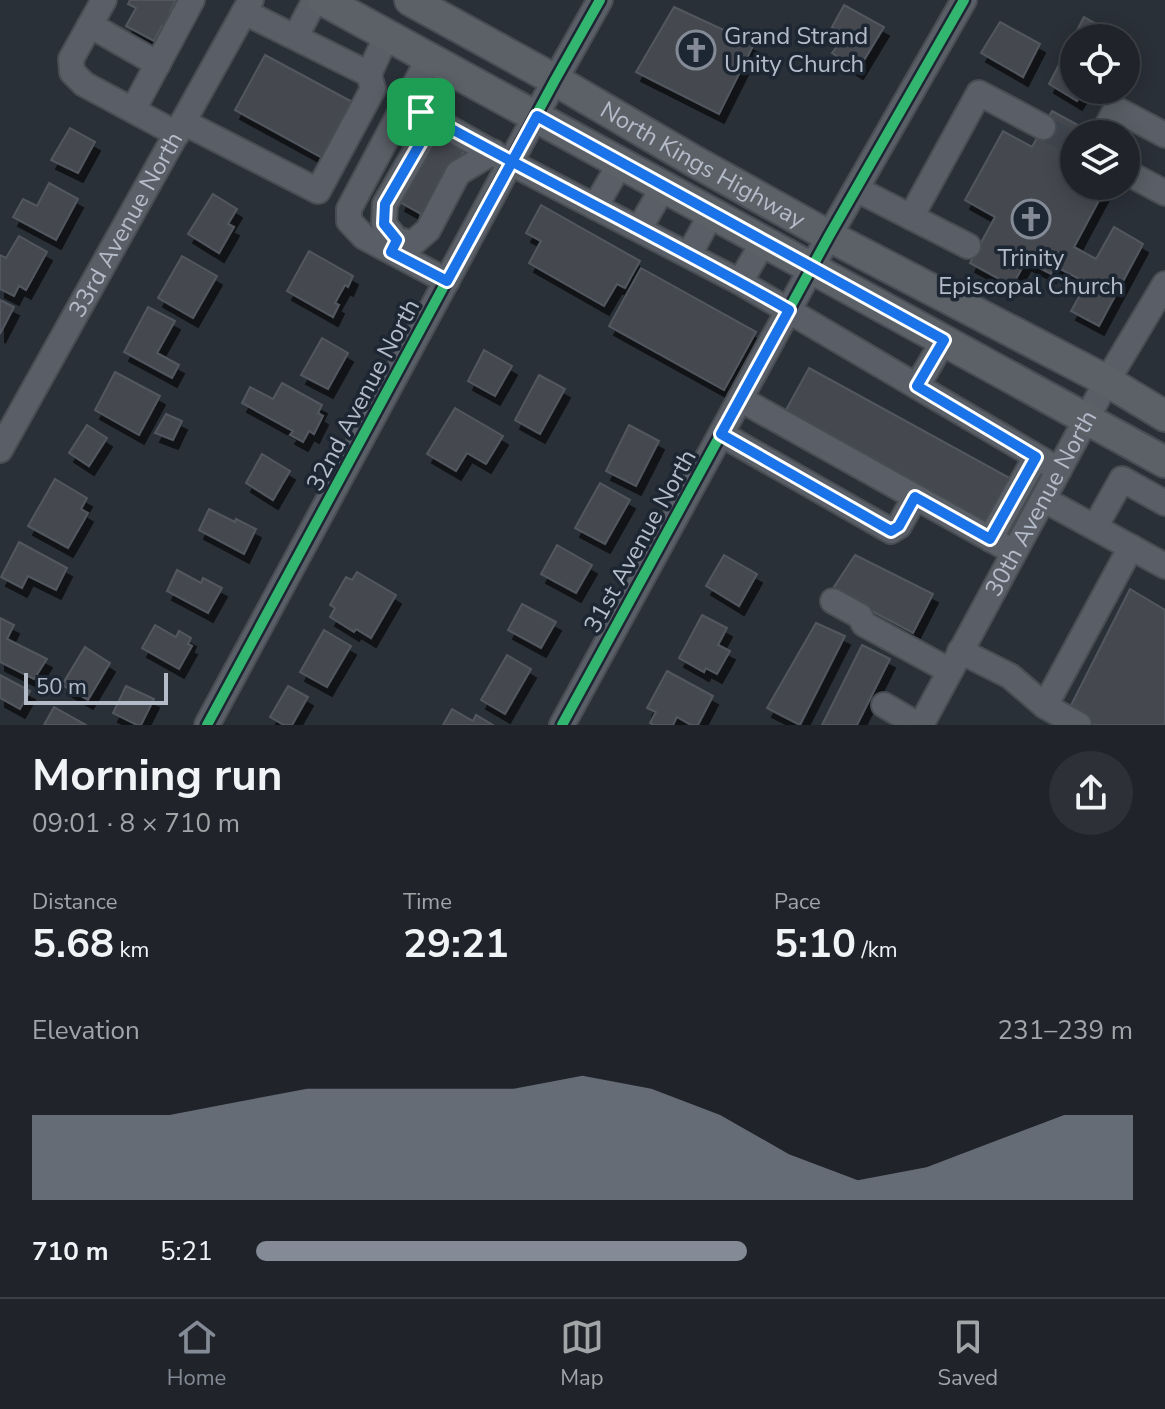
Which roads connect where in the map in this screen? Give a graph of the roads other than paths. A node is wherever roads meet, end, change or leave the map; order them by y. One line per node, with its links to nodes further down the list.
1 (104, 0): 9 (street)
2 (192, 0): 13 (street)
3 (315, 0): 11 (street)
4 (323, 0): 10 (main road, North Kings Highway)
5 (410, 0): 15 (main road, North Kings Highway)
6 (600, 0): 15 (street, 32nd Avenue North)
7 (964, 0): 29 (street, 31st Avenue North)
8 (247, 6): 11 (street); 23 (street, 33rd Avenue North)
9 (90, 25): 13 (street); 17 (street)
10 (387, 35): 12 (main road, North Kings Highway); 14 (street)
11 (296, 36): 14 (street)
12 (429, 58): 16 (street); 18 (main road, North Kings Highway)
13 (158, 64): 17 (street)
14 (369, 74): 30 (street)
15 (555, 80): 18 (street, 32nd Avenue North); 37 (main road, North Kings Highway)
16 (413, 108): 25 (street); 33 (street); 39 (street)
17 (133, 110): 23 (street)
18 (537, 116): 25 (street, 32nd Avenue North); 26 (main road, North Kings Highway)
19 (1110, 120): 20 (street)
20 (1137, 120)
21 (1140, 122): 24 (street)
22 (1043, 127): 35 (street)
23 (180, 128): 30 (street); 54 (street, 33rd Avenue North)
24 (1165, 135)
25 (502, 158): 32 (street); 39 (street); 43 (street, 32nd Avenue North)
26 (621, 162): 28 (main road, North Kings Highway); 32 (street)
27 (1140, 180): 31 (street)
28 (664, 186): 34 (main road, North Kings Highway); 36 (street)
29 (856, 189): 35 (street); 37 (street, 31st Avenue North)
30 (318, 191): 33 (street)
31 (1165, 193)
32 (595, 207): 36 (street)
33 (349, 209): 39 (street)
34 (712, 212): 38 (main road, North Kings Highway); 41 (street)
35 (911, 217): 40 (street)
36 (639, 229): 41 (street)
37 (829, 236): 42 (street, 31st Avenue North); 48 (main road, North Kings Highway)
38 (764, 241): 42 (main road, North Kings Highway); 44 (street)
39 (394, 246): 43 (street)
40 (968, 246)
41 (689, 255): 44 (street)
42 (812, 268): 46 (street, 31st Avenue North); 47 (main road, North Kings Highway)
43 (447, 281): 70 (street, 32nd Avenue North)
44 (740, 282): 46 (street)
45 (1165, 284): 48 (street, 30th Avenue North)
46 (789, 310): 49 (street); 50 (street, 31st Avenue North)
47 (944, 340): 49 (street); 52 (main road, North Kings Highway)
48 (1107, 381): 51 (main road, North Kings Highway); 52 (street, 30th Avenue North)
49 (917, 386): 55 (street)
50 (740, 399): 53 (street, 31st Avenue North); 58 (street)
51 (1165, 416)
52 (1087, 418): 56 (main road, North Kings Highway); 57 (street, 30th Avenue North)
53 (721, 434): 58 (street); 71 (street, 31st Avenue North)
54 (0, 450)
55 (1036, 457): 57 (street); 62 (street)
56 (1165, 462)
57 (1059, 470): 59 (street, 30th Avenue North)
58 (915, 497): 62 (street)
59 (1043, 499): 61 (street); 64 (street, 30th Avenue North)
60 (1165, 503): 61 (street)
61 (1095, 527): 63 (street)
62 (990, 539): 64 (street)
63 (1131, 547): 65 (street); 69 (street)
64 (1014, 552): 67 (street, 30th Avenue North)
65 (1165, 566)
66 (833, 601): 67 (street)
67 (955, 661): 69 (street); 72 (street, 30th Avenue North)
68 (884, 705): 72 (street)
69 (1045, 706): 73 (street)
70 (207, 725)
71 (562, 725)
72 (920, 725)
73 (1079, 725)

